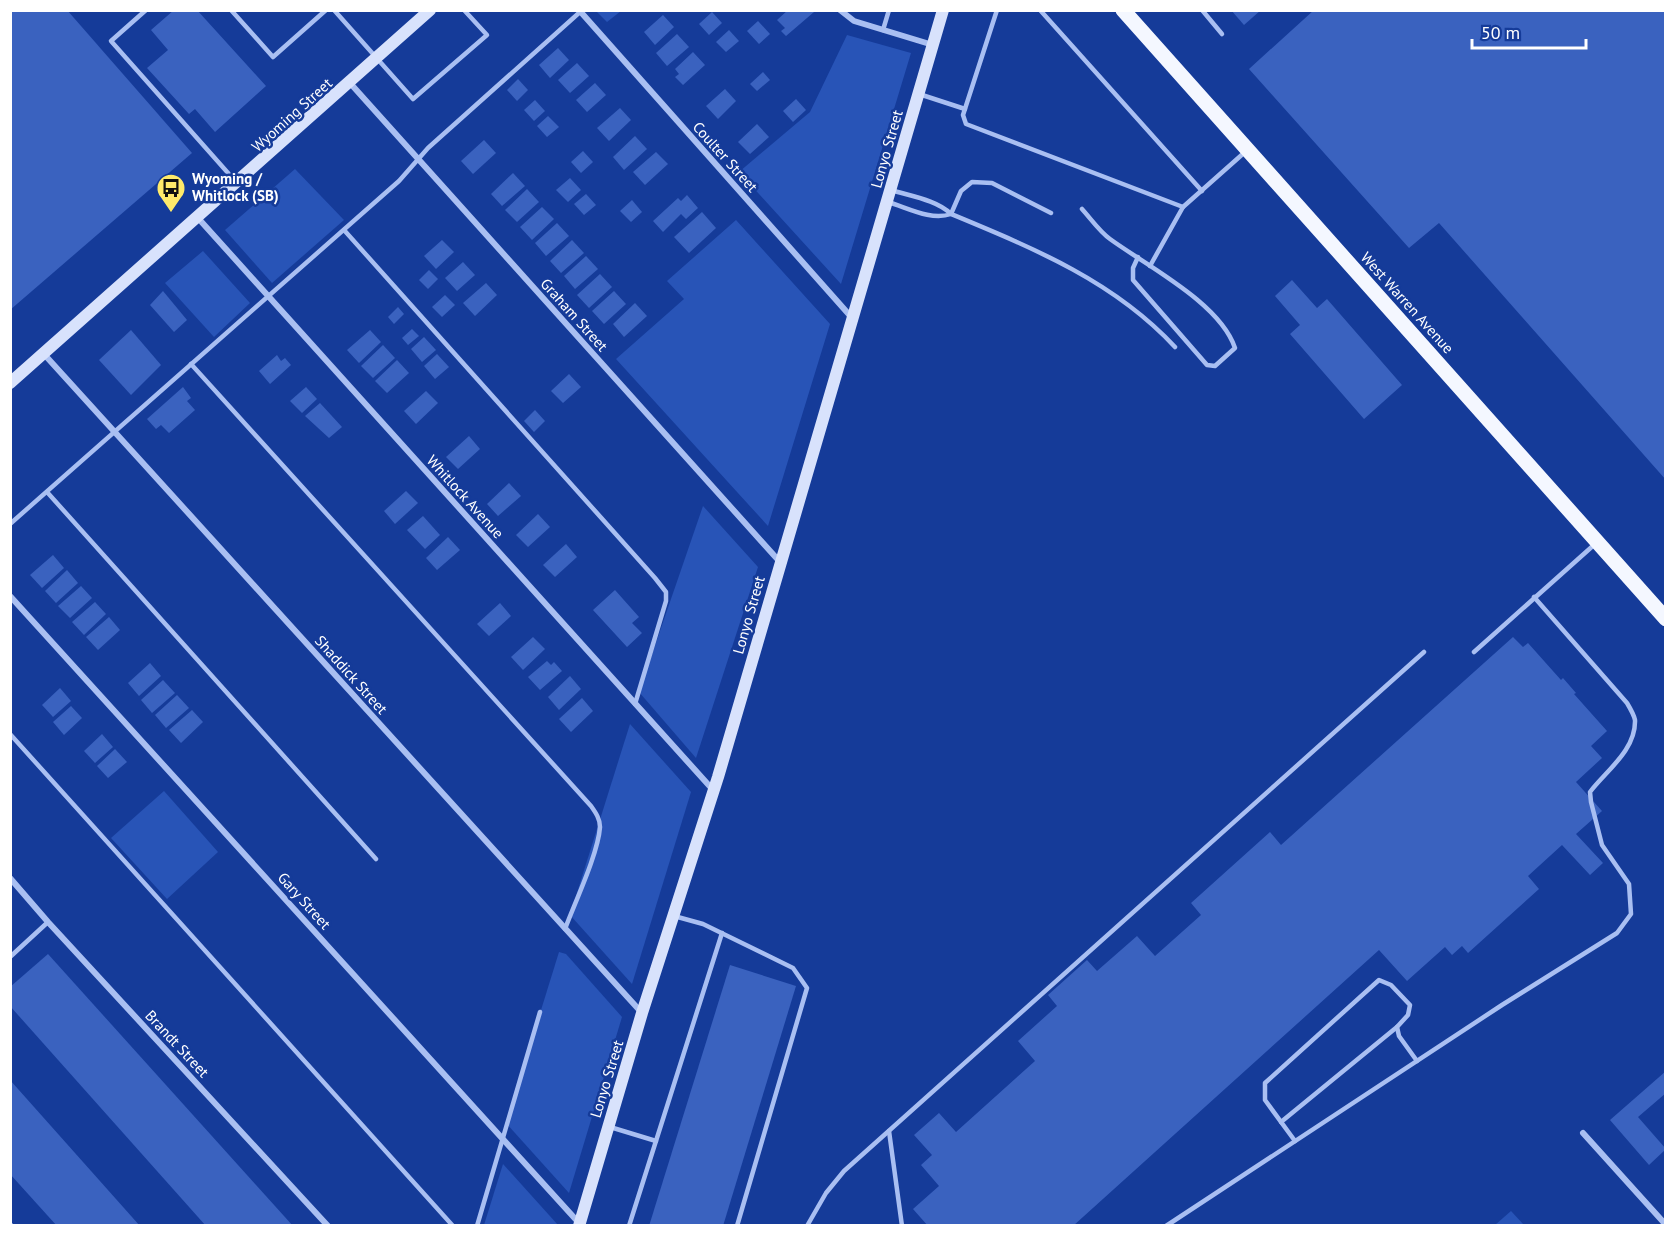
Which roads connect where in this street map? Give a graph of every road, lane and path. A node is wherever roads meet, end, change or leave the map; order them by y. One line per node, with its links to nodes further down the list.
1 (146, 10): 24 (lane)
2 (231, 10): 3 (lane)
3 (326, 10)
4 (334, 10): 18 (lane)
5 (430, 10): 18 (street, Wyoming Street)
6 (464, 10): 18 (lane)
7 (889, 10): 15 (lane)
8 (943, 10): 17 (street, Lonyo Street)
9 (997, 10): 21 (lane)
10 (1040, 10): 25 (lane)
11 (1123, 10): 22 (main road, West Warren Avenue)
12 (1202, 10): 16 (lane)
13 (580, 11): 23 (lane); 36 (street, Coulter Street)
14 (841, 11): 15 (street)
15 (883, 30): 17 (street)
16 (1222, 34)
17 (933, 45): 20 (street, Lonyo Street)
18 (376, 58): 19 (street, Wyoming Street)
19 (350, 83): 23 (street, Graham Street); 24 (street, Wyoming Street)
20 (919, 94): 21 (lane); 26 (street, Lonyo Street)
21 (965, 109): 27 (lane)
22 (1247, 150): 25 (lane); 44 (main road, West Warren Avenue)
23 (419, 160): 32 (lane); 45 (street, Graham Street)
24 (237, 183): 31 (street, Wyoming Street)
25 (1202, 191): 27 (lane)
26 (889, 196): 30 (lane); 30 (lane); 36 (street, Lonyo Street)
27 (1183, 207): 34 (lane)
28 (1082, 209): 33 (lane)
29 (1051, 213): 30 (lane)
30 (951, 214): 37 (lane)
31 (198, 218): 35 (street, Whitlock Avenue); 38 (street, Wyoming Street)
32 (344, 230): 35 (lane); 51 (lane)
33 (1138, 257): 34 (lane); 34 (lane)
34 (1150, 266)
35 (268, 296): 39 (lane); 51 (street, Whitlock Avenue)
36 (854, 320): 45 (street, Lonyo Street)
37 (1175, 347)
38 (44, 353): 40 (street, Wyoming Street); 41 (street, Shaddick Street)
39 (191, 364): 41 (lane); 58 (lane)
40 (10, 383)
41 (114, 432): 42 (lane); 58 (street, Shaddick Street)
42 (47, 492): 43 (lane); 54 (lane)
43 (10, 524)
44 (1597, 542): 47 (lane); 48 (main road, West Warren Avenue)
45 (780, 563): 53 (street, Lonyo Street)
46 (10, 596): 69 (street, Gary Street)
47 (1534, 597): 50 (lane); 64 (lane)
48 (1665, 619)
49 (1425, 652): 67 (lane)
50 (1474, 652)
51 (635, 704): 53 (street, Whitlock Avenue)
52 (10, 734): 75 (lane)
53 (714, 792): 56 (street, Lonyo Street)
54 (376, 859)
55 (10, 878): 57 (street, Brandt Street)
56 (674, 916): 59 (lane); 62 (street, Lonyo Street)
57 (48, 922): 60 (lane); 74 (street, Brandt Street)
58 (565, 929): 62 (street, Shaddick Street)
59 (722, 933): 70 (lane); 78 (lane)
60 (10, 957)
61 (540, 1012): 69 (lane)
62 (642, 1013): 66 (street, Lonyo Street)
63 (1397, 1027): 64 (lane); 65 (lane); 65 (lane)
64 (1417, 1061): 71 (lane)
65 (1281, 1122): 71 (lane)
66 (608, 1126): 70 (lane); 72 (street, Lonyo Street)
67 (889, 1131): 79 (lane); 80 (lane)
68 (1583, 1133): 73 (street)
69 (502, 1138): 72 (street, Gary Street); 76 (lane)
70 (656, 1141): 77 (lane)
71 (1295, 1141): 81 (lane)
72 (579, 1224)
73 (1665, 1225)
74 (328, 1226)
75 (453, 1226)
76 (477, 1226)
77 (629, 1226)
78 (737, 1226)
79 (807, 1226)
80 (902, 1226)
81 (1166, 1226)

